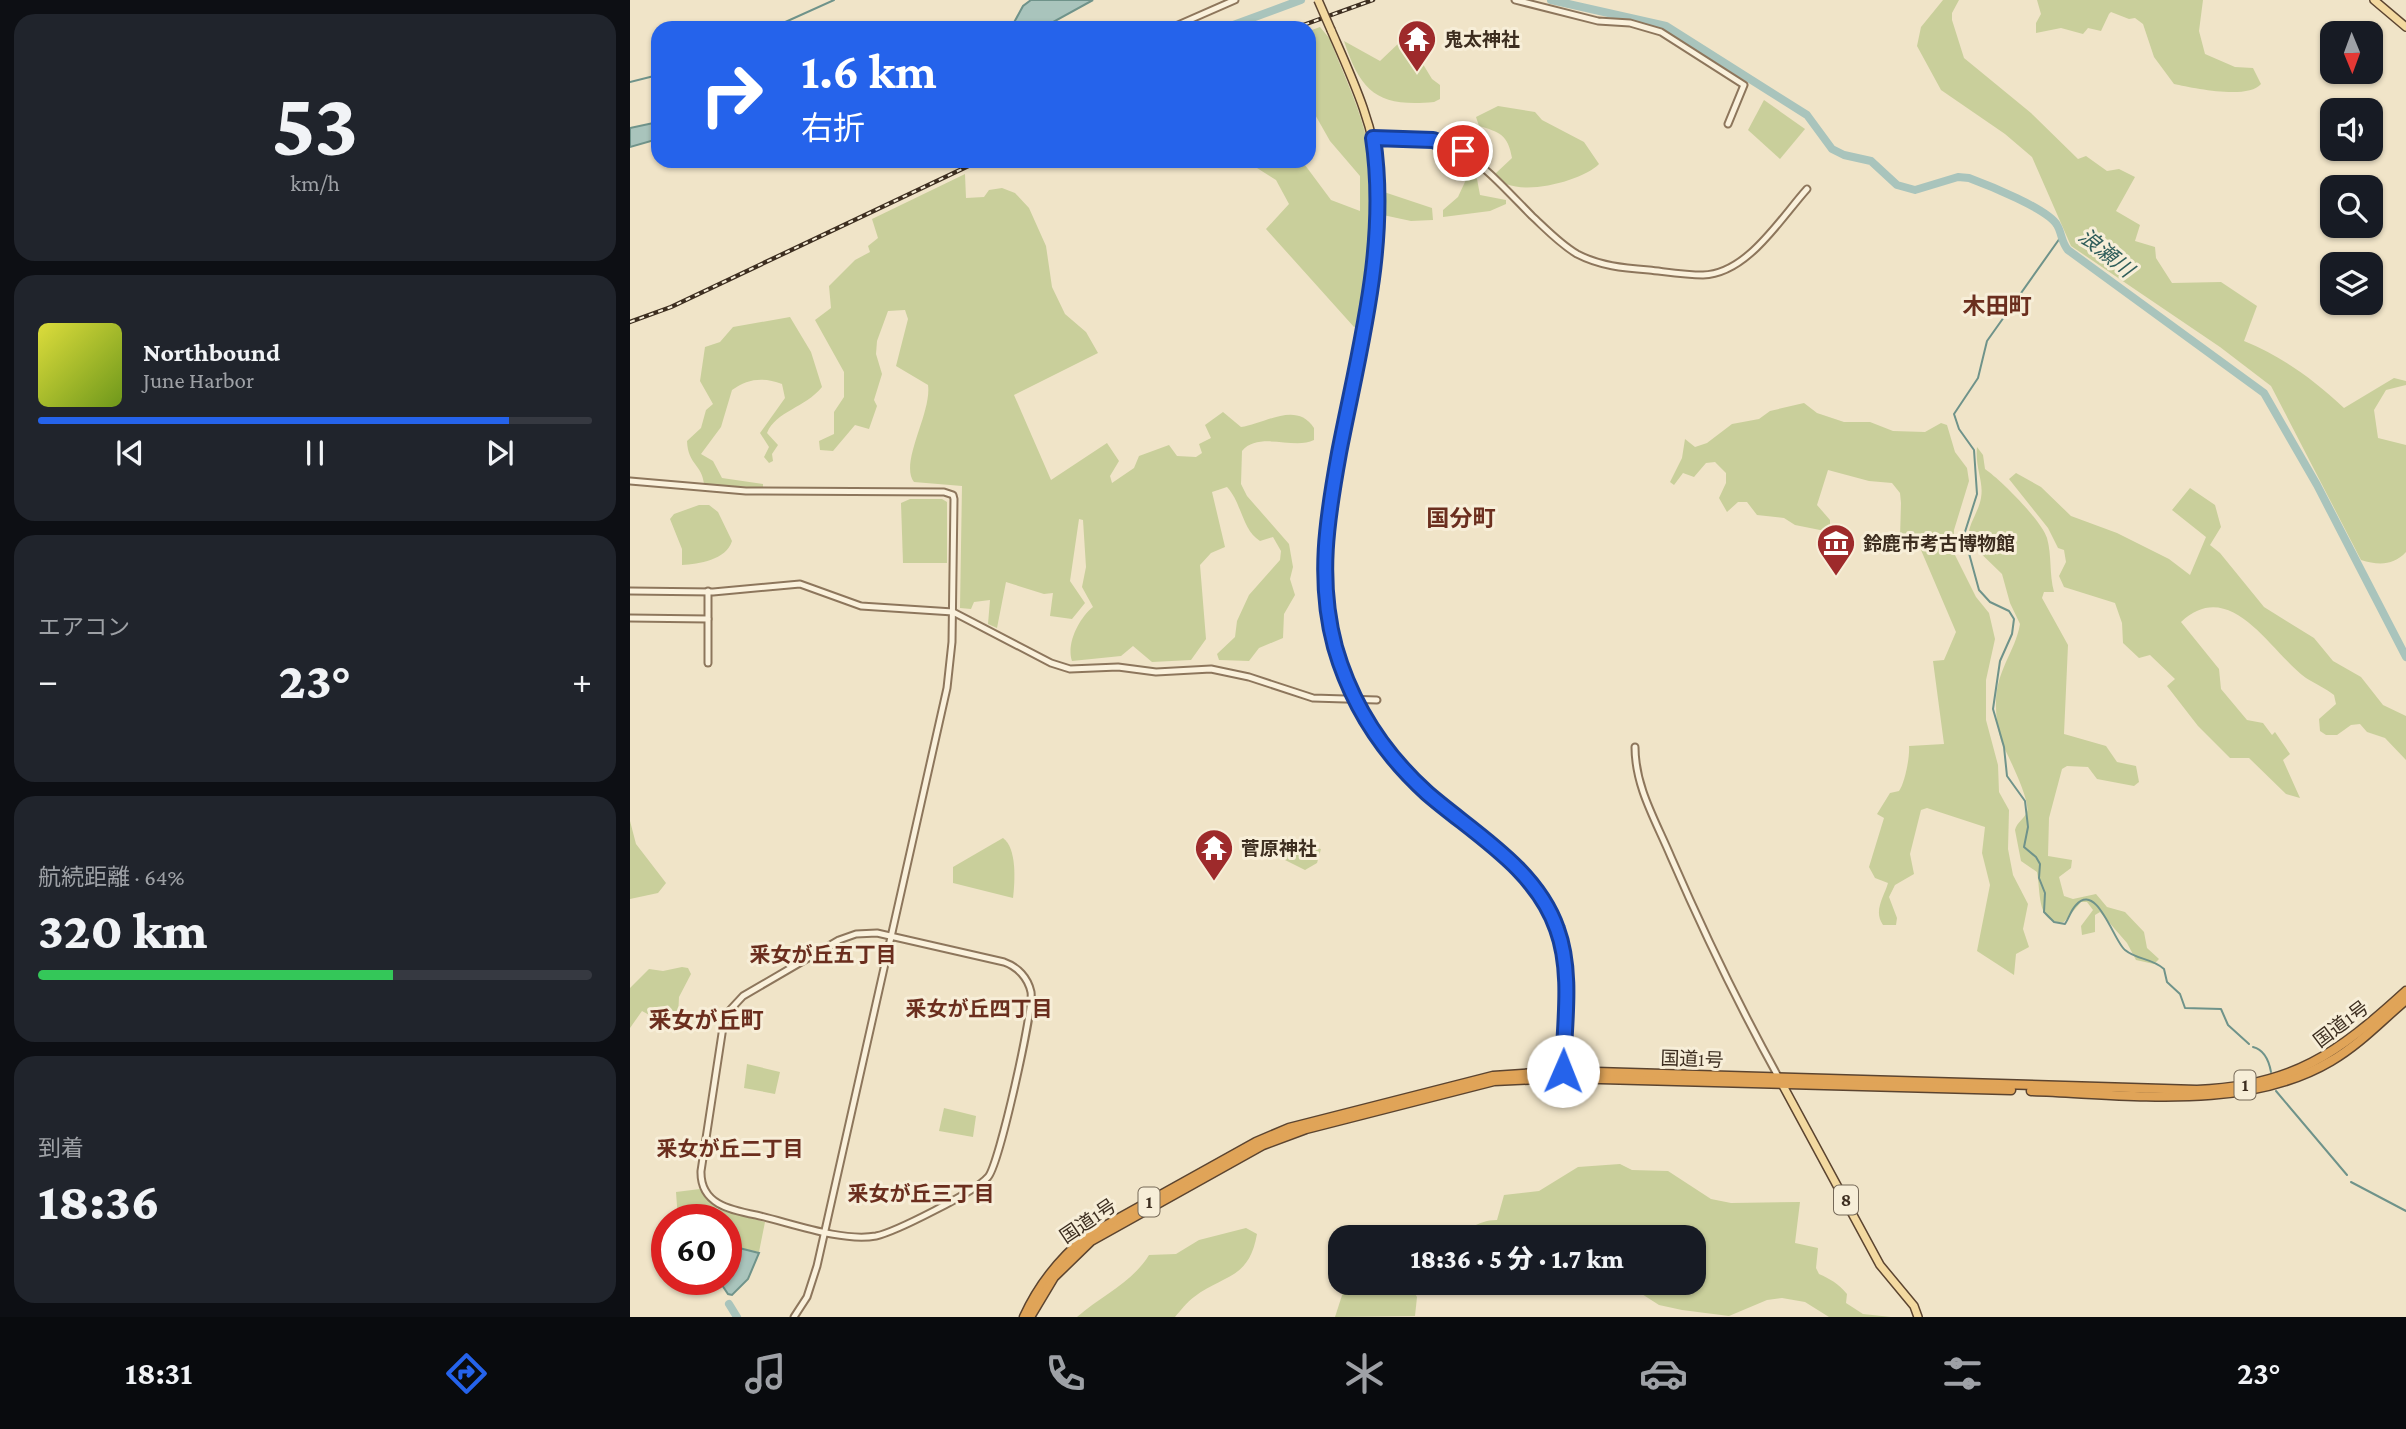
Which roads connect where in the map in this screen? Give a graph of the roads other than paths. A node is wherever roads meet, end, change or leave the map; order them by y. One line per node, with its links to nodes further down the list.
1 (1235, 0): 5 (street)
2 (1318, 0): 8 (main road, bridge)
3 (1515, 0): 7 (street)
4 (2374, 0): 6 (main road)
5 (1187, 21)
6 (2406, 27)
7 (1728, 124)
8 (1373, 138): 9 (street); 18 (main road)
9 (1807, 189)
10 (630, 481): 13 (street)
11 (630, 591): 12 (street)
12 (708, 591): 13 (street); 15 (street)
13 (953, 612): 18 (street); 20 (street)
14 (630, 618): 15 (street)
15 (708, 619): 16 (street)
16 (708, 663)
17 (1377, 700): 18 (street)
18 (1356, 701): 23 (main road)
19 (1635, 747): 24 (street)
20 (891, 936): 27 (street); 27 (street); 27 (street)
21 (2406, 991): 25 (highway, 国道1号 / 1)
22 (2406, 1000): 25 (highway, 国道1号 / 1)
23 (1563, 1074): 24 (highway, 国道1号 / 1); 26 (highway, 国道1号 / 1)
24 (1781, 1081): 25 (highway, 国道1号 / 1); 31 (main road, 8)
25 (2217, 1092)
26 (1355, 1113): 29 (highway, 国道1号 / 1); 30 (highway, 国道1号 / 1)
27 (825, 1231): 28 (street)
28 (794, 1317)
29 (1024, 1317)
30 (1030, 1317)
31 (1918, 1317)

